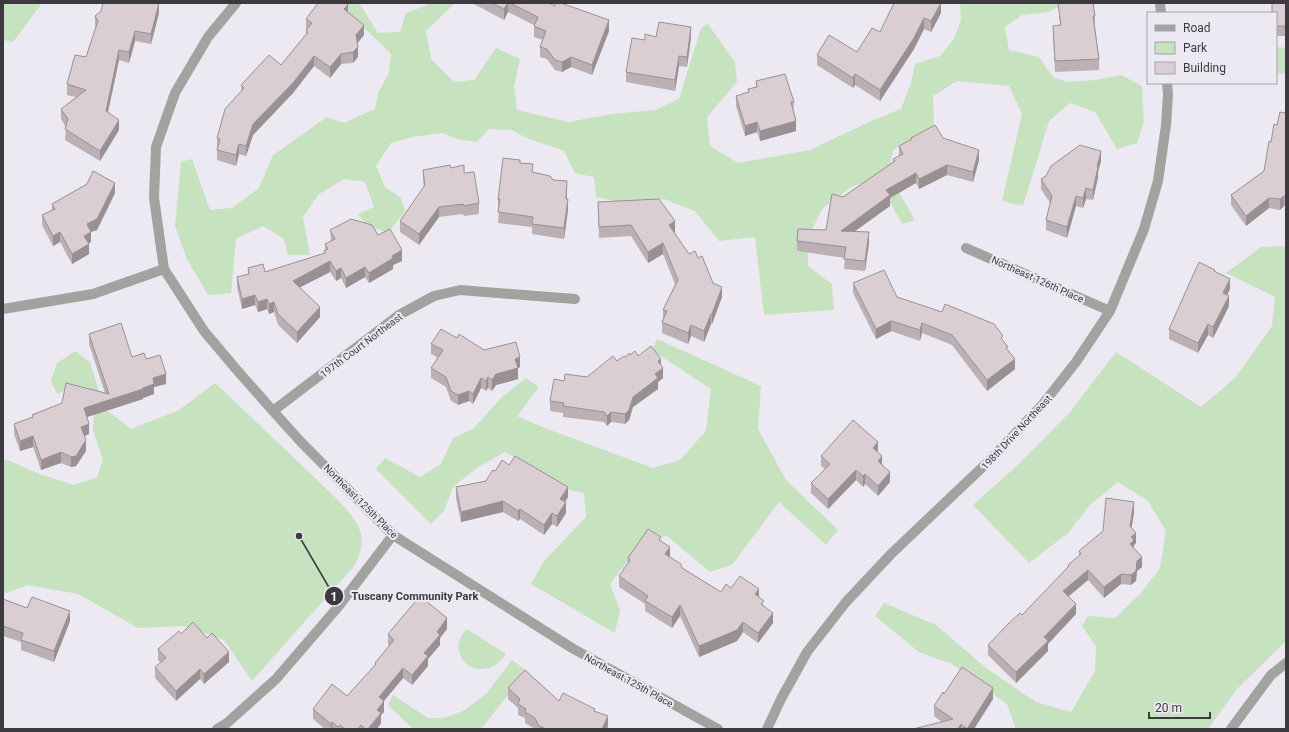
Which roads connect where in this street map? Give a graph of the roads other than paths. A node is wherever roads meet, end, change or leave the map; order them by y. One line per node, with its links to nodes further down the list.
1 (236, 3): 4 (street)
2 (1167, 84): 7 (street, 198th Drive Northeast)
3 (966, 248): 7 (street, Northeast 126th Place)
4 (164, 270): 6 (street); 8 (street, Northeast 125th Place)
5 (575, 300): 8 (street, 197th Court Northeast)
6 (3, 309)
7 (1110, 311): 13 (street, 198th Drive Northeast)
8 (273, 411): 9 (street, Northeast 125th Place)
9 (393, 535): 11 (street); 12 (street, Northeast 125th Place)
10 (1286, 663): 14 (street)
11 (217, 729)
12 (718, 729)
13 (767, 729)
14 (1231, 729)

